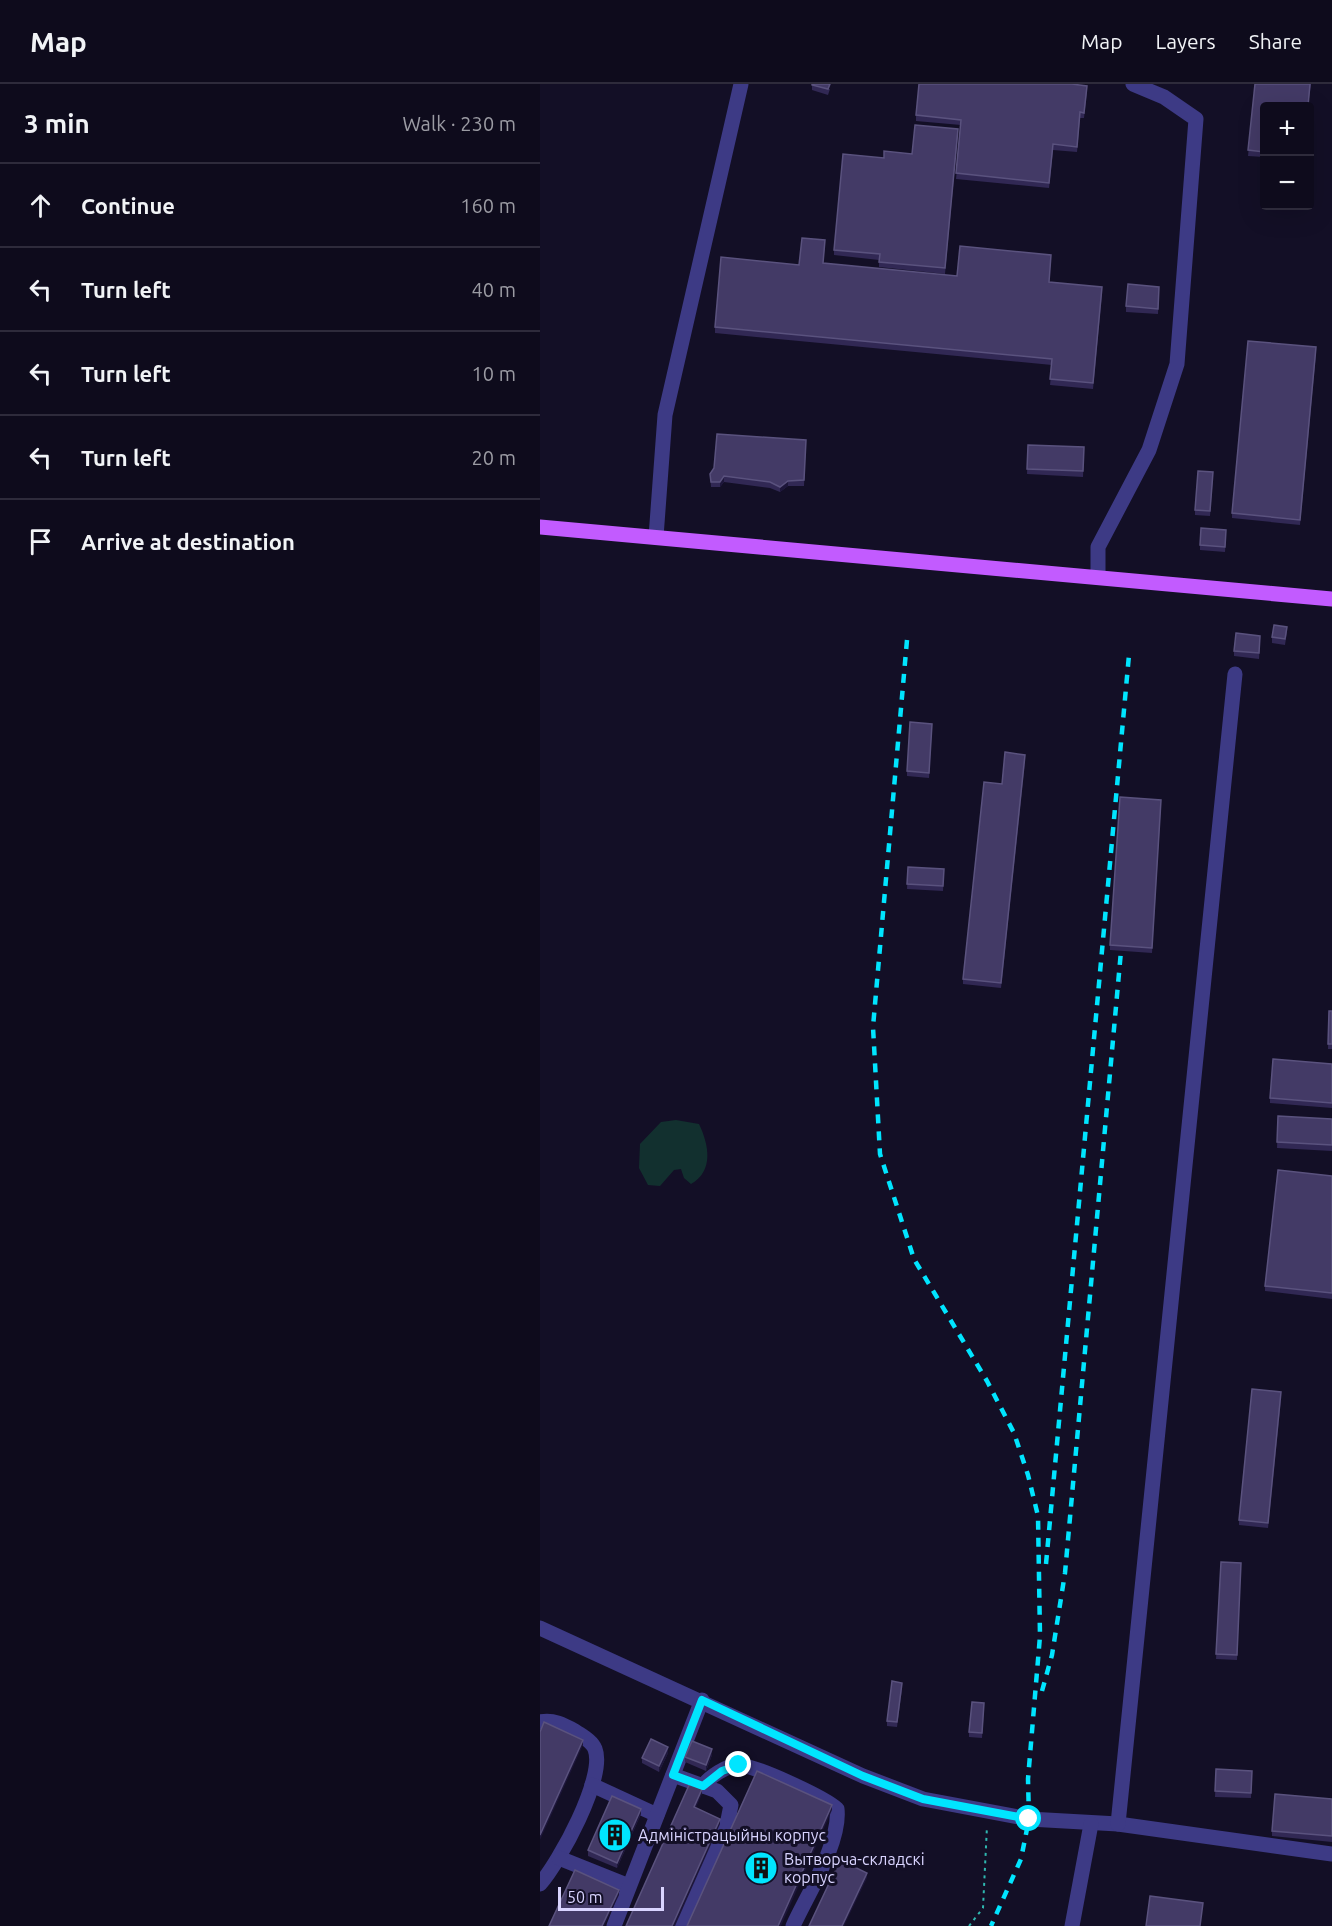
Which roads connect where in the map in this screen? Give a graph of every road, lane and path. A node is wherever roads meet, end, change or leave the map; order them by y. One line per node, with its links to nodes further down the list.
1 (741, 84): 4 (lane)
2 (1133, 84): 5 (lane)
3 (540, 527): 4 (main road)
4 (656, 537): 5 (main road)
5 (1098, 577): 6 (main road)
6 (1332, 599)
7 (1235, 674): 17 (lane)
8 (540, 1628): 9 (lane)
9 (702, 1700): 11 (lane); 14 (lane)
10 (540, 1722): 12 (lane)
11 (673, 1775): 13 (lane); 15 (lane)
12 (592, 1785): 15 (lane); 19 (lane)
13 (703, 1786): 23 (lane); 24 (lane)
14 (988, 1811): 16 (lane); 25 (path)
15 (657, 1815): 21 (lane)
16 (1091, 1824): 17 (lane); 26 (lane)
17 (1118, 1824): 18 (lane)
18 (1332, 1854)
19 (559, 1858): 20 (lane); 21 (lane)
20 (540, 1884)
21 (629, 1886): 22 (lane)
22 (614, 1926)
23 (682, 1926)
24 (792, 1926)
25 (969, 1926)
26 (1072, 1926)

